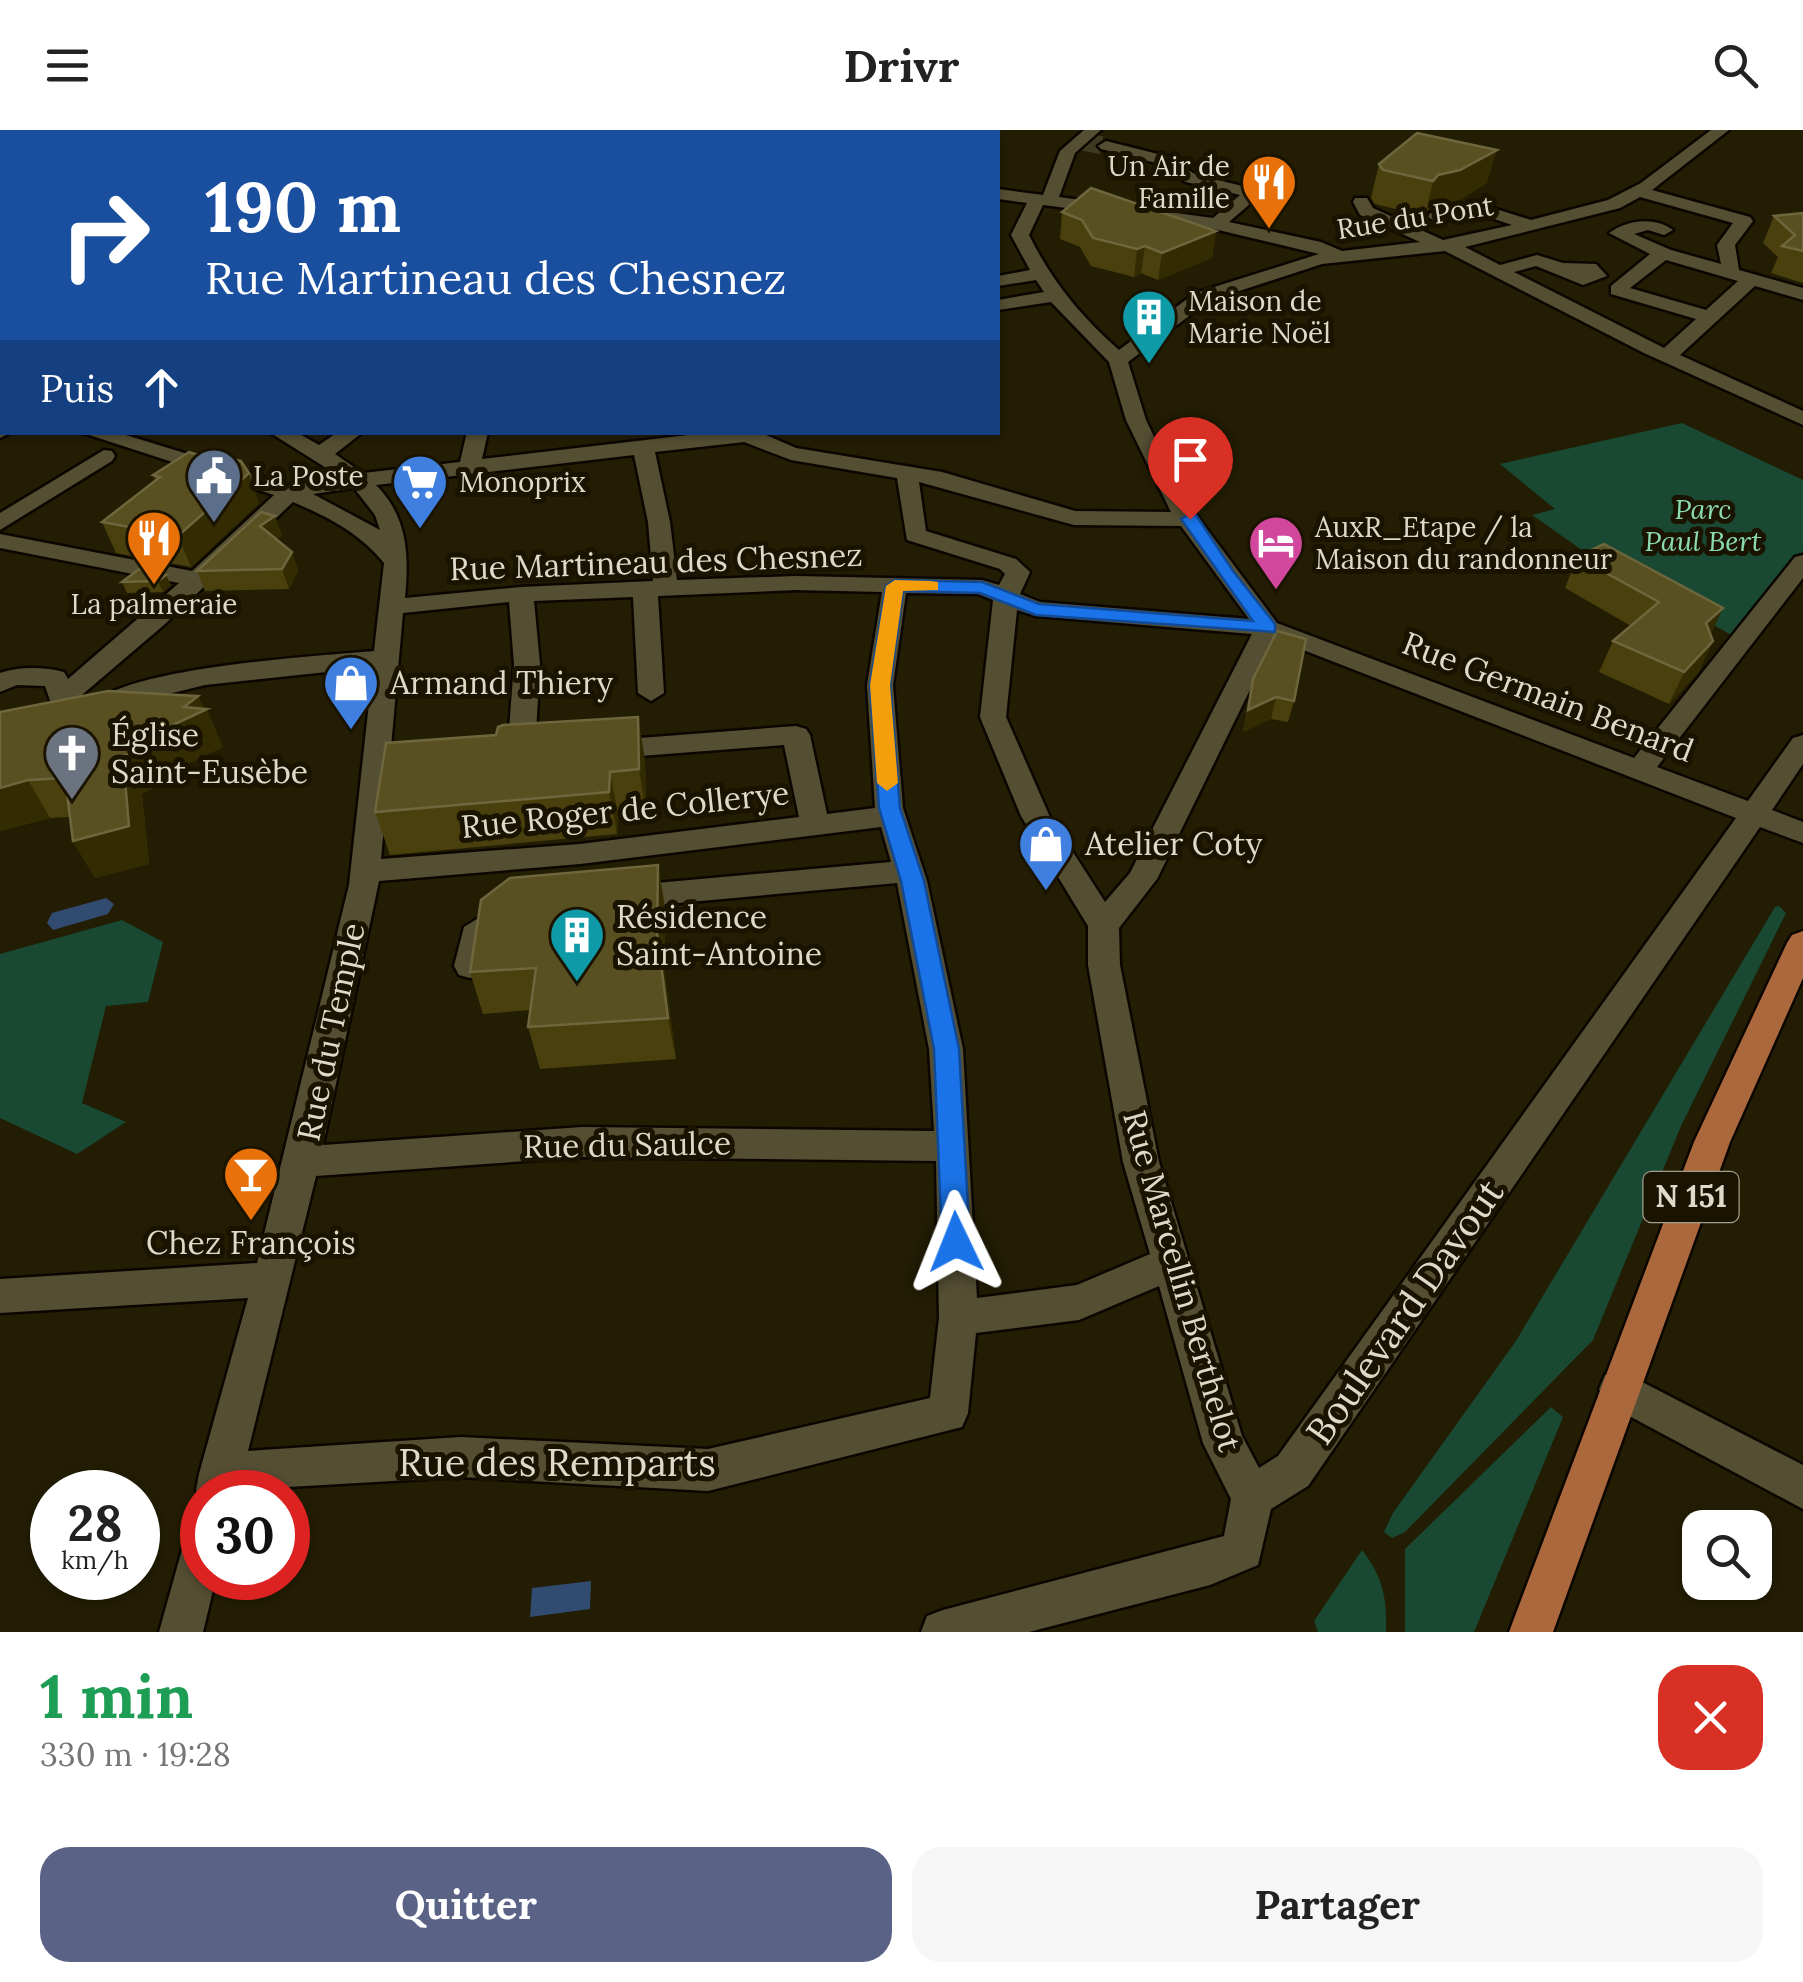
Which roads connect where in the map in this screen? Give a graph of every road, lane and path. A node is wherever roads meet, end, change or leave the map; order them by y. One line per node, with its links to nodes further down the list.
1 (1722, 130): 4 (street, Rue du Pont)
2 (1085, 138): 6 (street)
3 (1106, 146): 9 (street)
4 (1638, 191): 11 (street, Rue du Pont); 18 (street)
5 (1000, 194): 6 (street)
6 (1043, 200): 9 (street); 17 (street)
7 (1360, 202): 10 (street)
8 (1436, 217): 11 (street)
9 (1216, 224): 14 (street)
10 (1363, 225): 13 (street); 14 (street)
11 (1532, 226): 13 (street, Rue du Pont)
12 (1664, 230): 15 (street)
13 (1444, 246): 14 (street, Rue du Pont); 16 (street)
14 (1330, 252): 26 (street, Rue du Pont)
15 (1665, 254): 18 (street); 20 (street)
16 (1499, 271): 20 (street); 25 (street)
17 (1038, 274): 19 (street); 22 (street)
18 (1741, 276): 21 (street); 24 (street)
19 (1000, 280)
20 (1617, 290): 24 (street)
21 (1803, 294)
22 (1054, 296): 23 (street); 26 (street)
23 (1000, 305)
24 (1710, 318): 25 (street)
25 (1666, 356): 27 (street)
26 (1118, 360): 41 (street)
27 (1803, 418)
28 (100, 435): 40 (street)
29 (284, 435): 35 (street)
30 (348, 435): 35 (street)
31 (477, 435): 37 (street)
32 (738, 435): 34 (street)
33 (747, 435): 38 (street)
34 (644, 448): 37 (street); 48 (street)
35 (320, 454): 39 (street)
36 (104, 456): 42 (street)
37 (469, 468): 39 (street)
38 (907, 474): 41 (street); 49 (street)
39 (363, 480): 40 (street); 44 (street, Rue du Temple)
40 (292, 493): 44 (street); 46 (street)
41 (1190, 519): 52 (street)
42 (0, 523)
43 (0, 541): 46 (street)
44 (396, 562): 51 (street, Rue du Temple)
45 (1803, 562): 58 (street)
46 (195, 578): 56 (street)
47 (895, 586): 48 (street, Rue Martineau des Chesnez); 49 (street, Rue Martineau des Chesnez); 60 (street)
48 (656, 587): 50 (street, Rue Martineau des Chesnez); 55 (street)
49 (994, 592): 52 (street, Rue Martineau des Chesnez); 69 (street)
50 (521, 594): 51 (street, Rue Martineau des Chesnez); 61 (street)
51 (392, 607): 53 (street, Rue du Temple)
52 (1268, 628): 58 (street, Rue Germain Benard); 69 (street)
53 (388, 658): 56 (street); 64 (street, Rue du Temple)
54 (4, 677): 56 (street)
55 (651, 693)
56 (62, 716)
57 (1803, 744): 59 (street, Boulevard Davout)
58 (1639, 770): 59 (street, Rue Germain Benard)
59 (1754, 814): 62 (street, Rue Germain Benard); 82 (street, Boulevard Davout)
60 (892, 816): 61 (street, Rue Roger de Collerye); 65 (street)
61 (815, 824): 63 (street, Rue Roger de Collerye)
62 (1803, 833)
63 (569, 855): 64 (street, Rue Roger de Collerye); 66 (street)
64 (366, 871): 73 (street, Rue du Temple)
65 (909, 872): 67 (street); 72 (street)
66 (568, 887)
67 (599, 900)
68 (531, 905): 71 (street)
69 (1103, 924): 74 (street, Rue Marcellin Berthelot)
70 (1803, 943): 78 (main road, N 151)
71 (470, 966)
72 (953, 1146): 73 (street, Rue du Saulce); 77 (street)
73 (302, 1162): 75 (street, Rue du Temple)
74 (1172, 1262): 77 (street); 82 (street, Rue Marcellin Berthelot)
75 (271, 1278): 76 (street); 79 (street, Rue du Temple)
76 (0, 1296)
77 (958, 1318): 80 (street, Rue des Remparts)
78 (1619, 1389): 81 (street); 86 (main road, N 151)
79 (221, 1470)
80 (310, 1473)
81 (1803, 1488)
82 (1252, 1497): 85 (street)
83 (190, 1600): 84 (street)
84 (182, 1632)
85 (942, 1632)
86 (1531, 1632)

